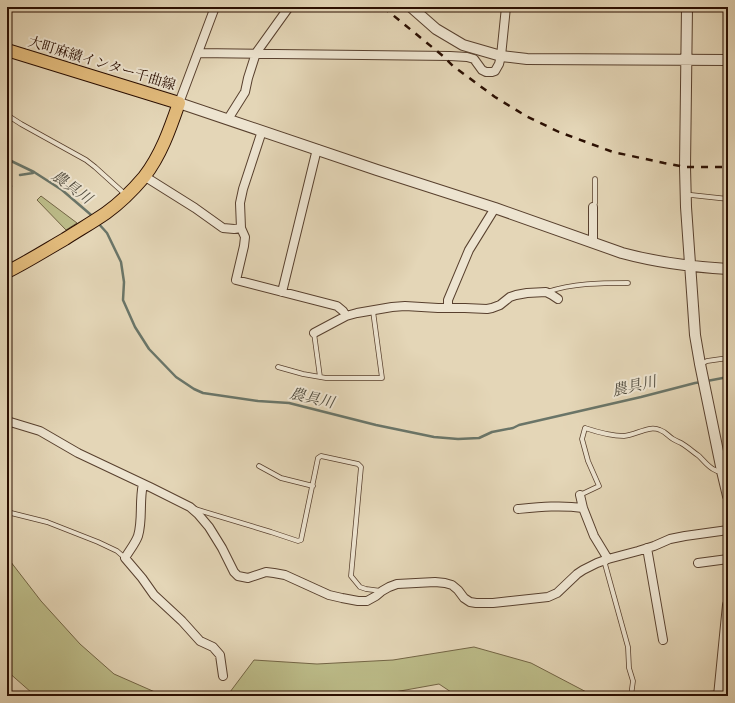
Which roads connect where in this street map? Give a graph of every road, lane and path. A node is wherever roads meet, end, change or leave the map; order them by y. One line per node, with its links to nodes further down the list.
1 (215, 7): 7 (street)
2 (289, 7): 8 (street)
3 (411, 7): 9 (street)
4 (506, 7): 9 (street)
5 (687, 7): 10 (street)
6 (7, 50): 12 (main road, 大町麻績インター千曲線)
7 (198, 53): 8 (street); 12 (street)
8 (256, 53): 9 (street); 14 (street)
9 (501, 56): 10 (street)
10 (686, 60): 11 (street); 20 (street)
11 (728, 60)
12 (179, 103): 14 (street); 17 (main road, 大町麻績インター千曲線)
13 (7, 115): 19 (lane)
14 (228, 119): 15 (street)
15 (262, 131): 16 (street); 24 (street)
16 (317, 149): 23 (street); 30 (street)
17 (144, 176): 19 (main road, 大町麻績インター千曲線); 24 (street)
18 (595, 179): 22 (lane)
19 (126, 196): 28 (main road, 大町麻績インター千曲線)
20 (686, 196): 21 (lane); 26 (street)
21 (728, 199)
22 (593, 207): 25 (street)
23 (495, 208): 25 (street); 33 (street)
24 (241, 228): 30 (street)
25 (593, 243): 26 (street)
26 (689, 265): 27 (street); 38 (street)
27 (728, 269)
28 (7, 272)
29 (628, 283): 31 (lane)
30 (282, 292): 35 (street)
31 (546, 292): 32 (street); 33 (street)
32 (558, 299)
33 (448, 308): 34 (street)
34 (373, 310): 35 (street); 40 (lane)
35 (346, 316): 36 (street)
36 (314, 333): 40 (lane)
37 (728, 358): 38 (lane)
38 (701, 366): 43 (street)
39 (278, 367): 40 (lane)
40 (320, 377)
41 (7, 421): 44 (street)
42 (259, 466): 45 (lane)
43 (722, 471): 46 (lane); 47 (street)
44 (143, 484): 48 (street); 54 (street)
45 (312, 486): 48 (lane); 58 (lane)
46 (580, 495): 49 (street)
47 (728, 496)
48 (190, 507): 58 (street)
49 (583, 508): 50 (street); 55 (street)
50 (518, 509)
51 (7, 512): 54 (lane)
52 (728, 530): 53 (street)
53 (647, 548): 55 (street); 60 (street)
54 (125, 558): 62 (street)
55 (608, 559): 58 (street); 64 (lane)
56 (728, 559): 57 (street)
57 (698, 562)
58 (382, 591)
59 (728, 605): 61 (street)
60 (663, 640)
61 (725, 663): 63 (street)
62 (223, 676)
63 (719, 695): 65 (lane)
64 (630, 696)
65 (702, 696)

